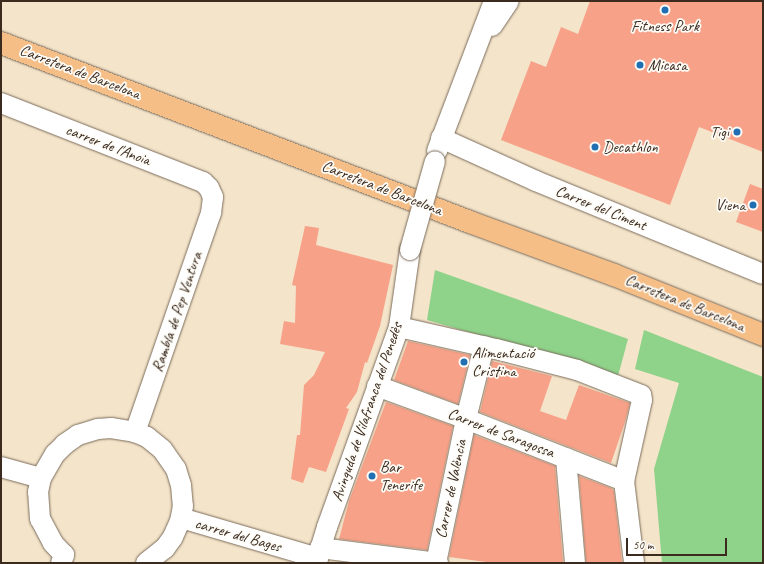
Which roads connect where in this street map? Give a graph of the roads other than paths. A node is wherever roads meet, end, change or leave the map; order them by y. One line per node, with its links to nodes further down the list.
1 (494, 1): 4 (street, Avinguda de Vilafranca del Penedès)
2 (509, 1): 4 (street, Avinguda de Vilafranca del Penedès)
3 (1, 43): 10 (highway, Carretera de Barcelona)
4 (474, 53): 6 (street, Avinguda de Vilafranca del Penedès)
5 (1, 103): 7 (street, carrer de l'Anoia)
6 (441, 138): 8 (street, Carrer del Ciment); 9 (street, Avinguda de Vilafranca del Penedès, bridge)
7 (211, 191): 14 (street, Rambla de Pep Ventura)
8 (763, 274)
9 (399, 327): 11 (street); 12 (street, Avinguda de Vilafranca del Penedès)
10 (763, 335)
11 (484, 346): 13 (street, Carrer de València); 18 (street)
12 (376, 386): 13 (street, Carrer de Saragossa); 20 (street, Avinguda de Vilafranca del Penedès)
13 (466, 419): 15 (street, Carrer de Saragossa); 23 (street, Carrer de València)
14 (135, 432): 17 (street); 19 (street)
15 (566, 458): 18 (street, Carrer de Saragossa); 24 (street)
16 (1, 468): 17 (street)
17 (41, 478): 21 (street)
18 (624, 481): 25 (street)
19 (181, 518): 20 (street, carrer del Bages); 22 (street)
20 (318, 556): 23 (street, carrer del Bages)
21 (62, 559)
22 (146, 563)
23 (437, 563)
24 (575, 563)
25 (634, 563)

